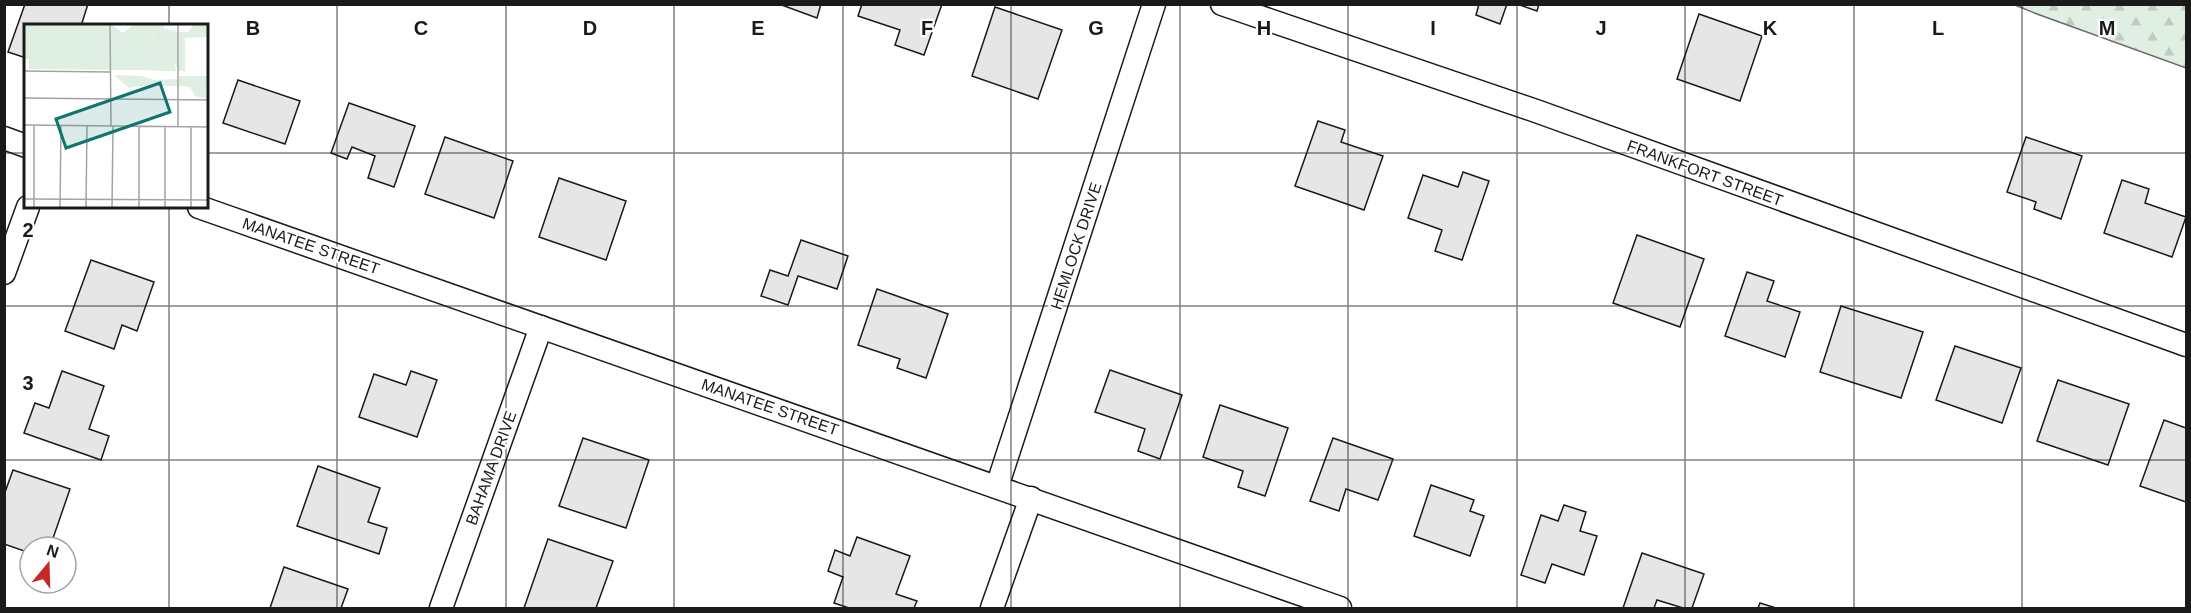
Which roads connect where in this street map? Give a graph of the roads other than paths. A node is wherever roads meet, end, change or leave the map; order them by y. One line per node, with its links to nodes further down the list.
1 (1154, 4): 10 (street, HEMLOCK DRIVE)
2 (1222, 4): 9 (street, FRANKFORT STREET)
3 (4, 138): 4 (street)
4 (24, 145)
5 (28, 208): 7 (street)
6 (202, 208): 8 (street, MANATEE STREET)
7 (4, 273)
8 (541, 327): 10 (street, MANATEE STREET); 12 (street, BAHAMA DRIVE)
9 (2187, 345)
10 (997, 487): 11 (street, MANATEE STREET)
11 (1031, 498): 13 (street); 14 (street, MANATEE STREET)
12 (441, 609)
13 (992, 609)
14 (1340, 609)

